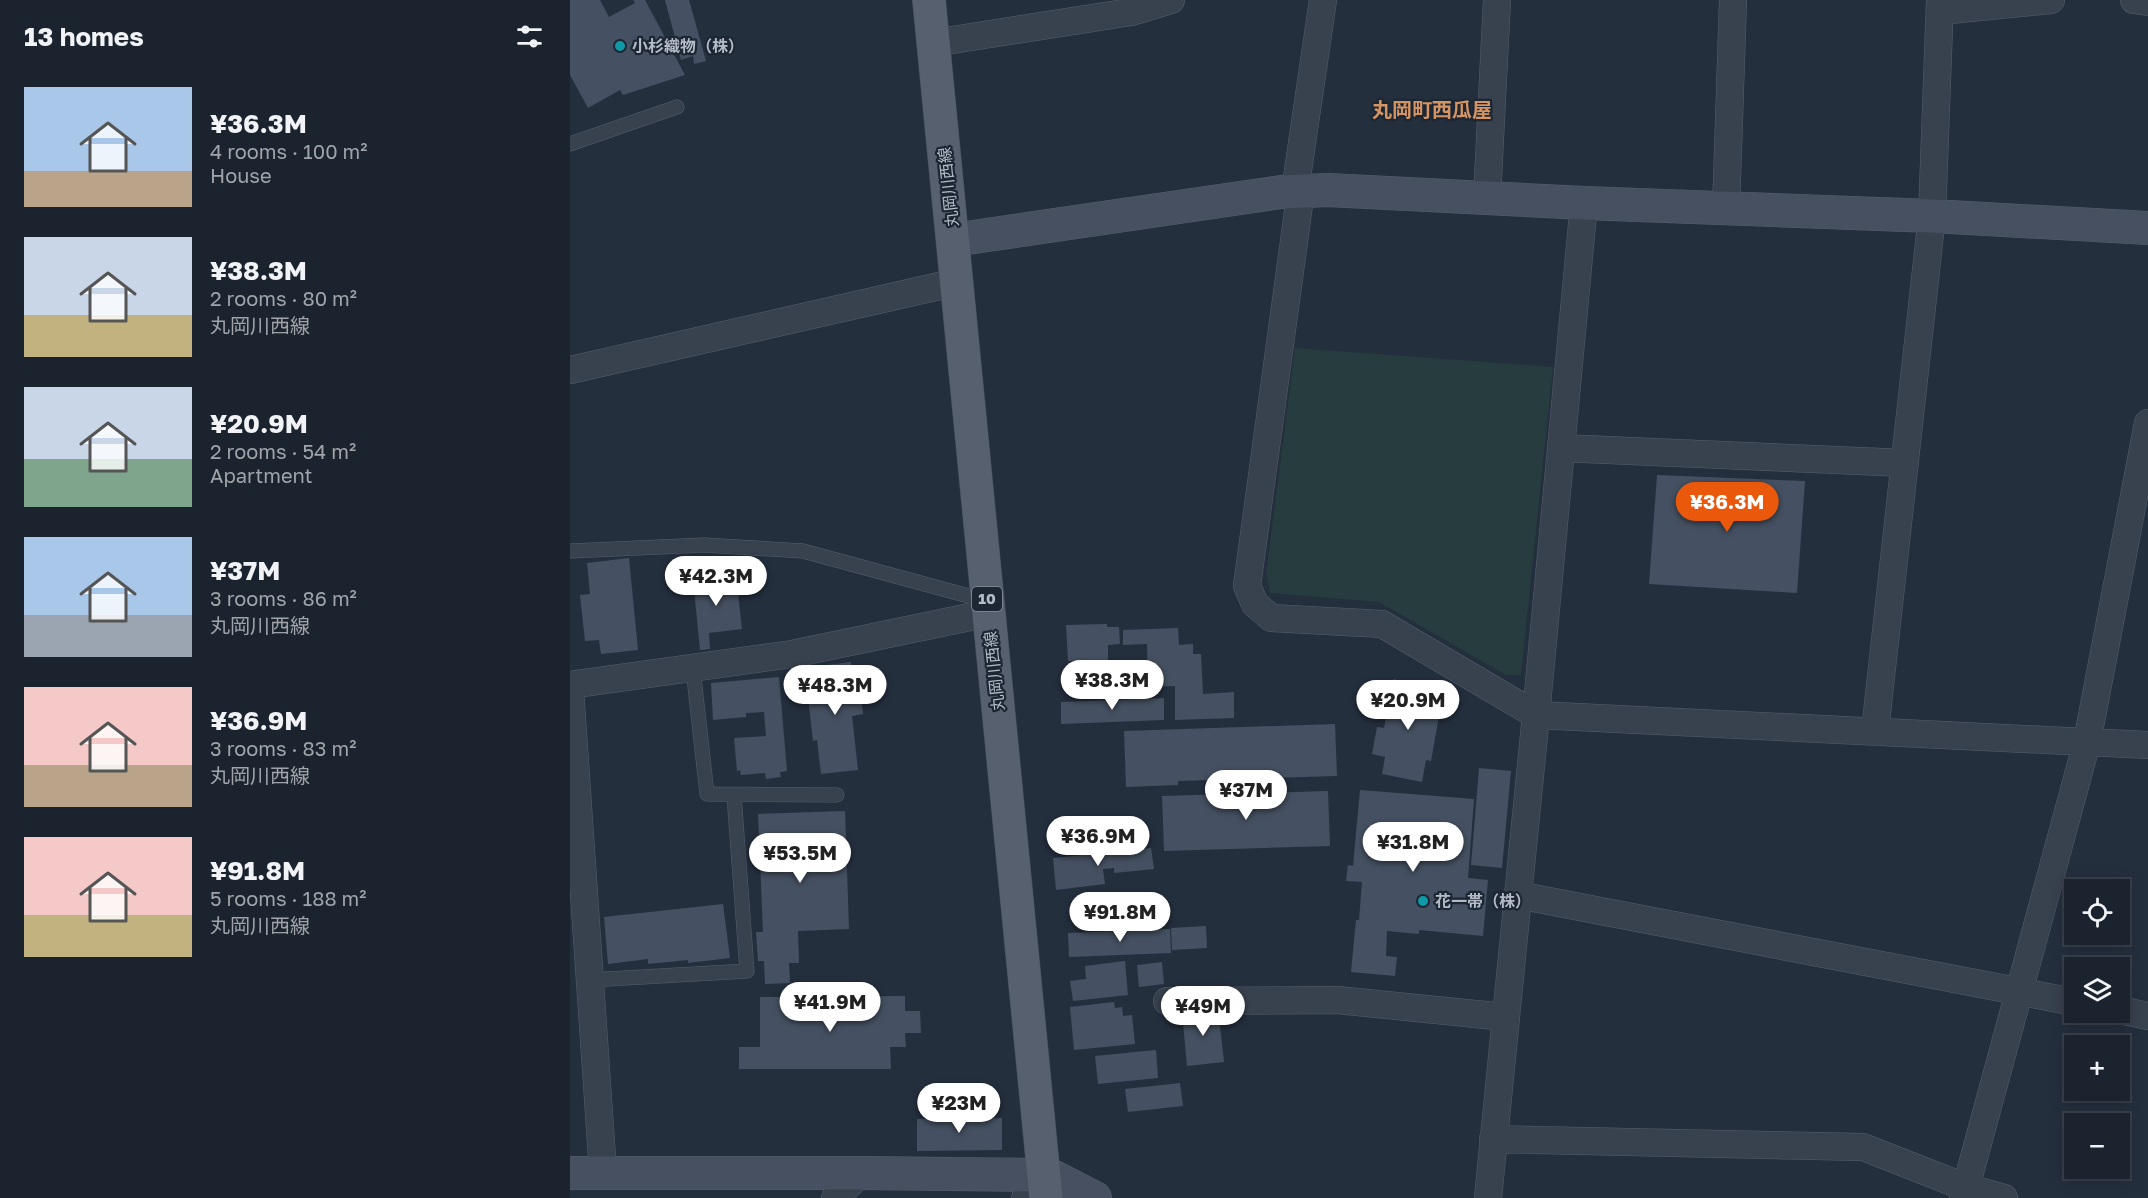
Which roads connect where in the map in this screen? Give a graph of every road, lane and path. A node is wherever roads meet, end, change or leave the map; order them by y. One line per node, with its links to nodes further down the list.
1 (929, 0): 10 (main road, 丸岡川西線 / 10)
2 (1171, 0): 10 (street)
3 (1323, 0): 13 (street)
4 (1497, 0): 14 (street)
5 (1733, 0): 16 (street)
6 (2051, 0): 9 (street)
7 (2134, 0): 8 (street)
8 (2148, 2)
9 (1940, 5): 17 (street)
10 (933, 43): 19 (main road, 丸岡川西線 / 10)
11 (677, 107): 12 (lane)
12 (570, 144)
13 (1298, 191): 14 (street); 19 (street); 29 (street)
14 (1487, 198): 15 (street)
15 (1584, 203): 16 (street); 23 (street)
16 (1726, 209): 17 (street)
17 (1932, 216): 18 (street); 24 (street)
18 (2148, 228)
19 (953, 240): 20 (main road, 丸岡川西線 / 10)
20 (957, 282): 21 (street); 26 (main road, 丸岡川西線 / 10)
21 (570, 370)
22 (2148, 423): 31 (street)
23 (1561, 448): 24 (street); 29 (street)
24 (1905, 463): 30 (street)
25 (570, 551): 26 (lane)
26 (988, 607): 27 (street); 47 (main road, 丸岡川西線 / 10)
27 (693, 669): 28 (street); 33 (lane)
28 (570, 687): 36 (street)
29 (1536, 715): 30 (street); 35 (street)
30 (1875, 731): 31 (street)
31 (2086, 742): 32 (street); 37 (street)
32 (2148, 745)
33 (734, 795): 34 (lane); 36 (lane)
34 (837, 795)
35 (1517, 895): 37 (street); 42 (street)
36 (590, 980): 44 (street)
37 (2019, 991): 38 (street); 48 (street)
38 (2064, 1000)
39 (1167, 1001): 42 (street)
40 (2130, 1012): 41 (street)
41 (2148, 1016)
42 (1505, 1017): 43 (street)
43 (1493, 1139): 48 (street); 51 (street)
44 (603, 1172): 45 (street); 46 (street)
45 (570, 1173)
46 (861, 1173): 47 (street); 49 (street)
47 (1038, 1190): 50 (street)
48 (1964, 1193): 52 (street)
49 (836, 1198)
50 (1095, 1198)
51 (1488, 1198)
52 (2004, 1198)

